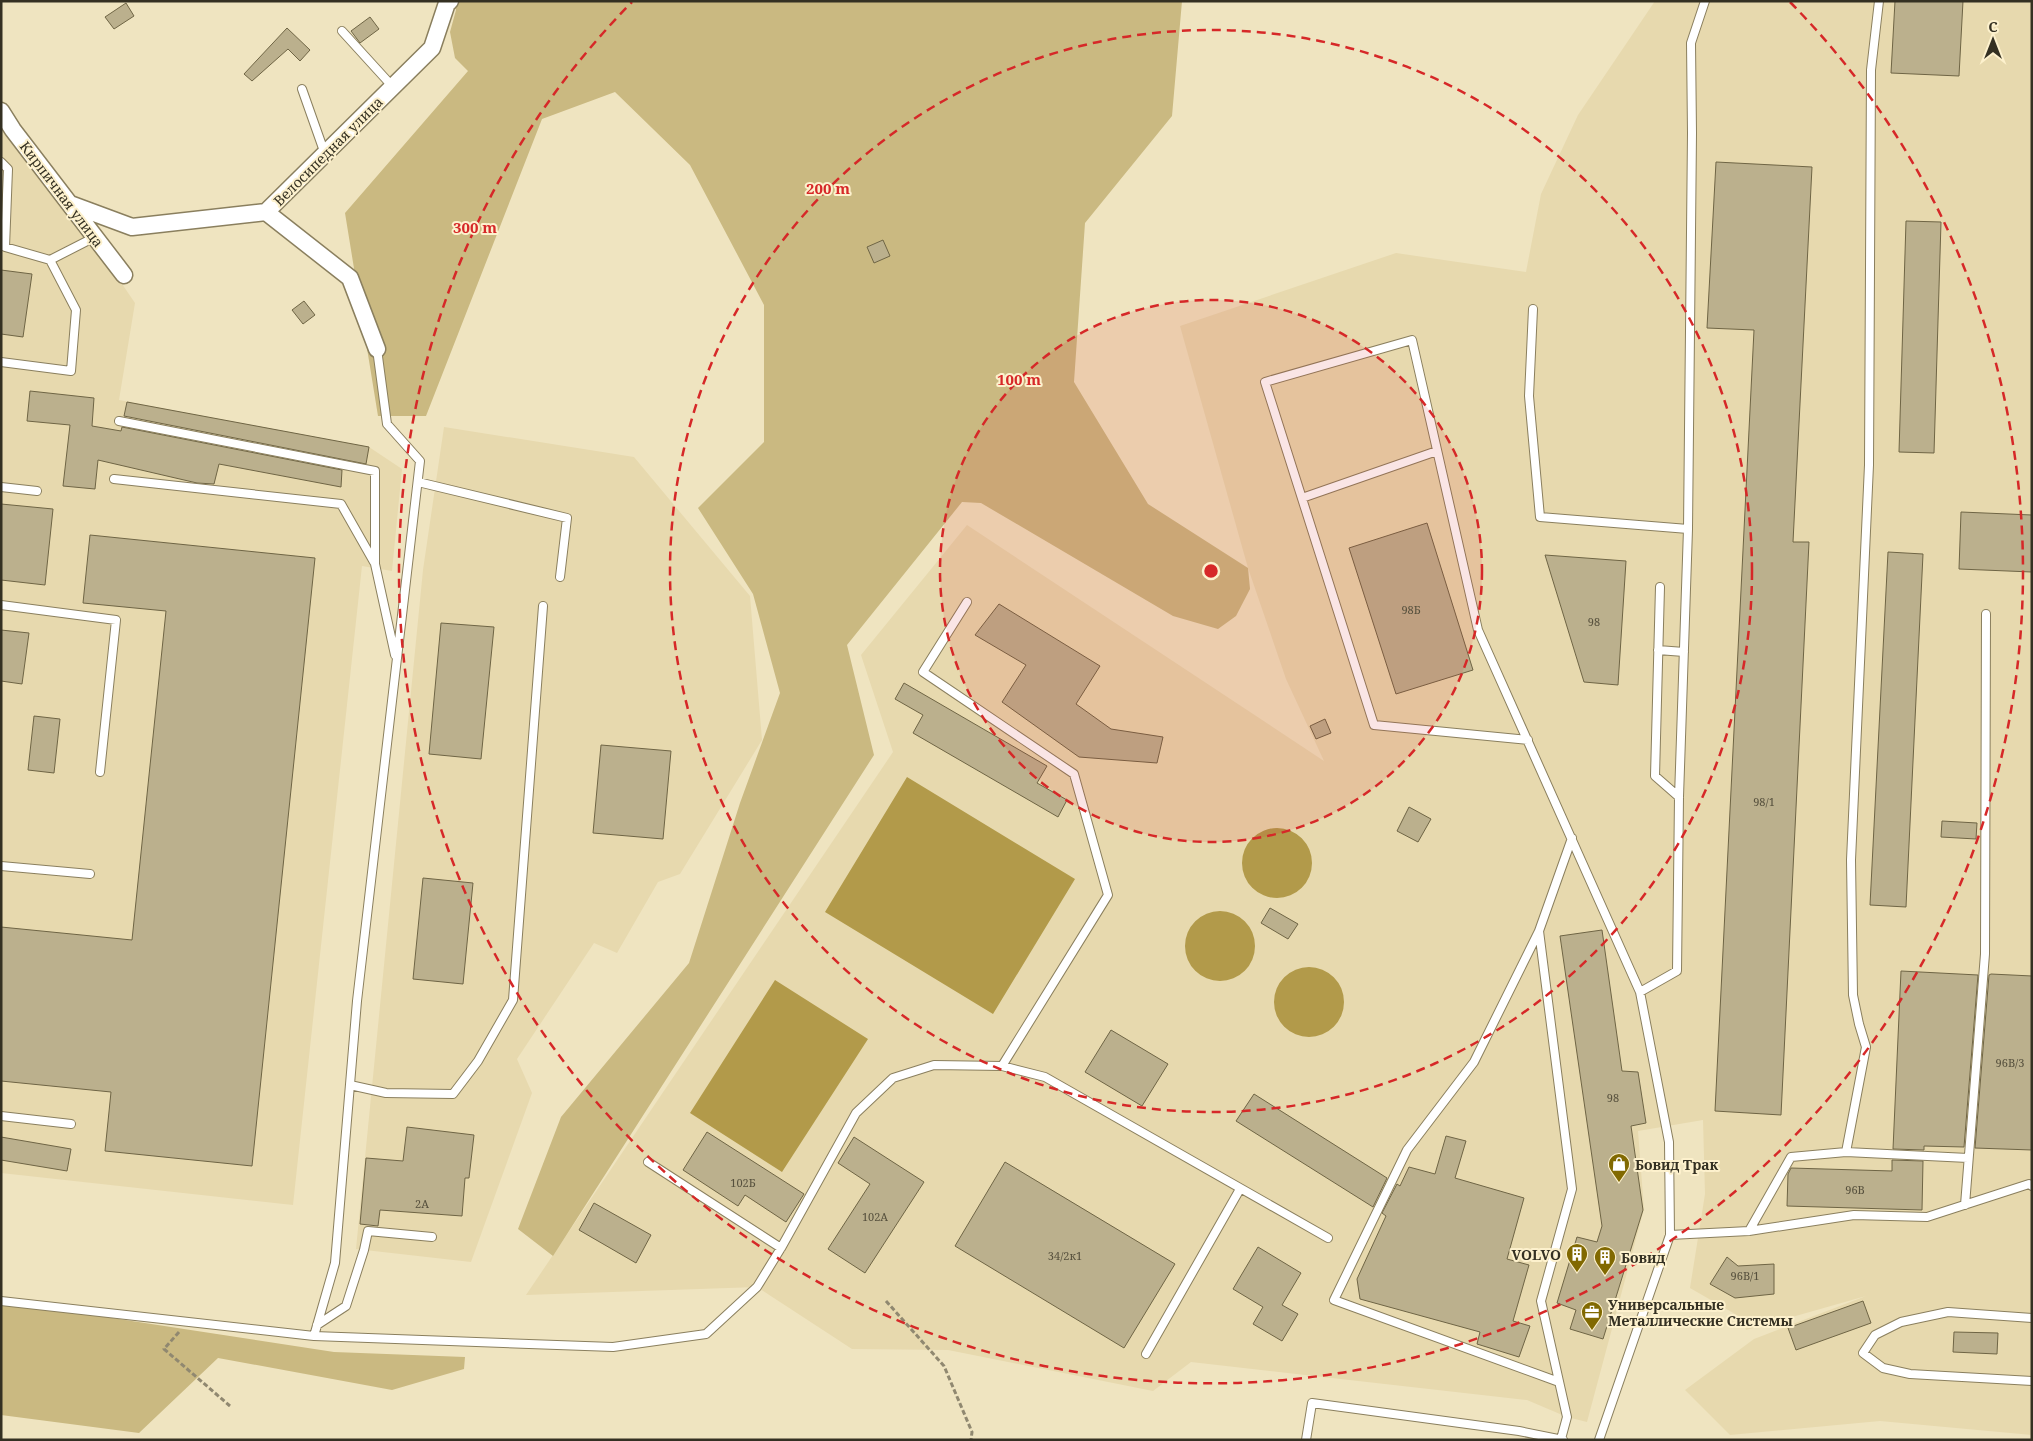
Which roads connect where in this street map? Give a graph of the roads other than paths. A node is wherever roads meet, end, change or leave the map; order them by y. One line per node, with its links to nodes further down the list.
1 (1705, 1): 25 (lane)
2 (1878, 1): 48 (lane)
3 (448, 2): 5 (street, Велосипедная улица)
4 (342, 31): 5 (lane)
5 (393, 87): 8 (street, Велосипедная улица)
6 (302, 90): 8 (lane)
7 (1, 111): 10 (street, Кирпичная улица)
8 (325, 154): 11 (street, Велосипедная улица)
9 (1, 162): 13 (lane)
10 (70, 204): 11 (street, Велосипедная улица); 12 (street, Кирпичная улица)
11 (266, 212): 16 (street)
12 (95, 237): 13 (lane); 14 (street, Кирпичная улица)
13 (50, 260): 17 (lane)
14 (124, 275)
15 (1533, 309): 25 (lane)
16 (377, 349): 21 (lane)
17 (1, 362)
18 (119, 421): 26 (lane)
19 (1437, 451): 24 (lane); 24 (lane); 36 (lane)
20 (114, 479): 26 (lane)
21 (418, 482): 27 (lane); 35 (lane)
22 (1, 487): 23 (lane)
23 (37, 491)
24 (1302, 498): 36 (lane)
25 (1688, 529): 34 (lane)
26 (375, 564): 35 (lane)
27 (560, 577)
28 (1660, 587): 33 (lane)
29 (967, 602): 44 (lane)
30 (1, 605): 37 (lane)
31 (543, 606): 45 (lane)
32 (1986, 614): 49 (lane)
33 (1658, 650): 34 (lane); 38 (lane)
34 (1684, 652): 38 (lane)
35 (397, 662): 45 (lane)
36 (1528, 740): 39 (lane)
37 (100, 772)
38 (1678, 798): 43 (lane)
39 (1572, 838): 42 (lane); 43 (lane)
40 (1, 866): 41 (lane)
41 (90, 874)
42 (1539, 931): 65 (lane); 65 (lane)
43 (1640, 992): 55 (lane)
44 (1002, 1066): 52 (lane); 58 (lane)
45 (350, 1085): 61 (lane)
46 (1, 1116): 47 (lane)
47 (71, 1124)
48 (1846, 1152): 49 (lane); 54 (lane)
49 (1968, 1158): 53 (lane)
50 (648, 1162): 58 (lane)
51 (2031, 1184): 53 (lane)
52 (1240, 1189): 57 (lane); 63 (lane)
53 (1965, 1205): 54 (lane)
54 (1749, 1231): 55 (lane)
55 (1670, 1235): 68 (lane)
56 (432, 1237): 61 (lane)
57 (1328, 1238)
58 (781, 1248): 62 (lane)
59 (1, 1302): 62 (lane)
60 (2032, 1318): 64 (lane)
61 (317, 1325): 62 (lane)
62 (314, 1336)
63 (1146, 1354)
64 (2032, 1381)
65 (1559, 1382): 67 (lane)
66 (1306, 1440): 67 (lane)
67 (1562, 1440)
68 (1599, 1440)

